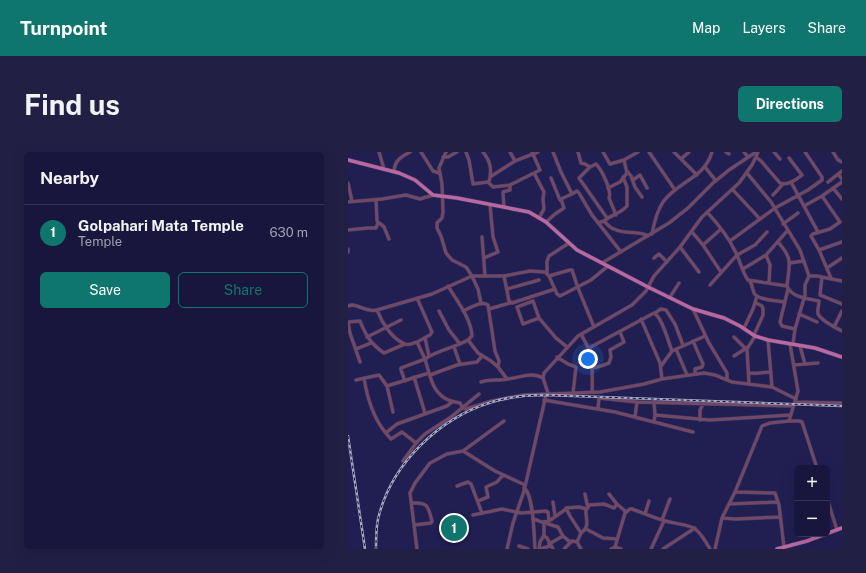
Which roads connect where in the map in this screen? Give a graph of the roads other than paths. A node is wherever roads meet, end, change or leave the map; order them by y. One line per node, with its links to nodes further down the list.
1 (379, 152): 38 (street)
2 (402, 152): 25 (street)
3 (410, 152): 25 (street)
4 (422, 152): 42 (street)
5 (445, 152): 26 (street)
6 (457, 152): 26 (street)
7 (466, 152): 53 (street)
8 (485, 152): 47 (street)
9 (510, 152): 34 (street)
10 (538, 152): 24 (street)
11 (553, 152): 65 (street)
12 (578, 152): 36 (street)
13 (603, 152): 33 (street)
14 (638, 152): 33 (street)
15 (649, 152): 63 (street)
16 (674, 152): 30 (street)
17 (689, 152): 30 (street)
18 (712, 152): 37 (street)
19 (744, 152): 27 (street)
20 (757, 152): 27 (street); 28 (street)
21 (774, 152): 31 (street)
22 (805, 152): 68 (street)
23 (833, 152): 35 (street)
24 (533, 153): 34 (street); 43 (street)
25 (403, 156): 39 (street)
26 (443, 157): 42 (street)
27 (748, 157): 52 (street)
28 (756, 157): 44 (street); 58 (street)
29 (789, 158): 54 (street)
30 (681, 159): 46 (street)
31 (780, 159)
32 (348, 160): 38 (main road)
33 (624, 160): 41 (street)
34 (515, 161): 47 (street)
35 (842, 162)
36 (590, 167): 60 (street); 85 (street)
37 (705, 167): 46 (street); 52 (street)
38 (384, 169): 39 (main road)
39 (394, 171): 66 (main road)
40 (842, 171): 45 (street)
41 (627, 172): 49 (street); 51 (street)
42 (440, 173): 69 (street)
43 (534, 173): 59 (street); 84 (street)
44 (747, 173): 64 (street); 80 (street)
45 (838, 174): 50 (street); 55 (street)
46 (697, 175): 63 (street)
47 (490, 177): 53 (street)
48 (551, 178): 74 (street)
49 (623, 178): 60 (street); 83 (street)
50 (842, 179)
51 (633, 180): 61 (street); 71 (street)
52 (716, 181): 98 (street)
53 (489, 182): 59 (street)
54 (791, 182): 58 (street); 68 (street)
55 (828, 182)
56 (842, 182): 62 (street)
57 (348, 183): 75 (street)
58 (783, 184): 67 (street)
59 (510, 185): 79 (street)
60 (608, 188): 83 (street)
61 (647, 188)
62 (834, 188): 70 (street); 72 (street)
63 (675, 190): 98 (street)
64 (733, 190): 81 (street); 86 (street)
65 (572, 194): 74 (street); 90 (street)
66 (433, 195): 69 (main road); 73 (street)
67 (773, 195)
68 (798, 195): 78 (street); 80 (street)
69 (443, 196): 77 (main road); 126 (street)
70 (822, 196): 78 (street); 97 (street)
71 (642, 197)
72 (842, 199)
73 (376, 200): 75 (street); 88 (street)
74 (560, 200): 89 (street)
75 (352, 201): 76 (street)
76 (348, 202)
77 (490, 205): 79 (main road); 113 (street)
78 (804, 206): 97 (street)
79 (504, 207): 84 (main road)
80 (775, 208): 86 (street); 91 (street)
81 (707, 212): 92 (street); 95 (street)
82 (798, 213): 91 (street)
83 (616, 215): 85 (street)
84 (539, 218): 89 (main road)
85 (607, 218): 87 (street)
86 (760, 219): 101 (street)
87 (604, 221): 90 (street); 98 (street)
88 (378, 222): 93 (street); 100 (street)
89 (546, 222): 104 (main road)
90 (598, 223): 110 (street)
91 (783, 224): 94 (street)
92 (721, 229): 101 (street); 105 (street)
93 (348, 230)
94 (788, 230): 102 (street); 116 (street)
95 (692, 232): 105 (street); 106 (street)
96 (767, 232): 111 (street)
97 (818, 232): 108 (street)
98 (650, 235): 110 (street)
99 (482, 237): 113 (street)
100 (389, 239)
101 (730, 241): 111 (street)
102 (778, 242): 112 (street); 119 (street)
103 (842, 242): 108 (street)
104 (569, 243): 118 (main road); 125 (street)
105 (703, 245): 124 (street)
106 (680, 247): 117 (street); 123 (street)
107 (348, 249): 109 (street)
108 (819, 250): 121 (street)
109 (348, 252)
110 (621, 252): 118 (street)
111 (737, 255): 122 (street); 124 (street)
112 (766, 255): 122 (street); 136 (street)
113 (484, 258): 127 (street)
114 (654, 258): 117 (street)
115 (842, 258): 121 (street)
116 (803, 261): 119 (street); 129 (street)
117 (667, 262): 139 (street)
118 (602, 263): 120 (main road)
119 (790, 263): 141 (street)
120 (608, 266): 139 (main road); 140 (street)
121 (827, 268): 131 (street)
122 (743, 269): 133 (street)
123 (699, 272)
124 (721, 272): 137 (street)
125 (548, 275): 128 (street); 140 (street); 143 (street)
126 (472, 276): 127 (street); 138 (street); 151 (street)
127 (485, 276): 128 (street)
128 (504, 276): 142 (street)
129 (809, 276): 130 (street); 148 (street)
130 (822, 277): 131 (street); 144 (street)
131 (831, 278): 134 (street)
132 (539, 280): 142 (street)
133 (750, 281): 136 (street); 145 (street)
134 (842, 281)
135 (679, 283): 146 (street)
136 (769, 283): 141 (street)
137 (710, 285)
138 (448, 286): 147 (street); 160 (street)
139 (648, 287): 146 (main road); 170 (street)
140 (578, 288): 143 (street); 170 (street)
141 (787, 288): 148 (street); 150 (street)
142 (507, 289): 152 (street)
143 (555, 289): 152 (street)
144 (820, 294): 149 (street); 154 (street)
145 (757, 296): 150 (street); 153 (street)
146 (670, 297): 157 (main road)
147 (417, 298): 158 (street); 180 (street)
148 (804, 298): 149 (street); 163 (street)
149 (819, 301): 171 (street)
150 (785, 302): 173 (street)
151 (481, 303): 156 (street); 160 (street)
152 (510, 303): 156 (street)
153 (756, 303): 172 (street); 177 (street)
154 (842, 304)
155 (348, 306): 158 (street)
156 (489, 308): 211 (street)
157 (693, 309): 172 (main road); 178 (street)
158 (377, 310): 169 (street)
159 (439, 311): 188 (street)
160 (463, 311): 182 (street)
161 (842, 311): 171 (street)
162 (655, 313): 165 (street); 190 (street); 198 (street)
163 (799, 314): 168 (street); 173 (street)
164 (540, 318): 164 (street); 193 (street)
165 (641, 319): 175 (street); 210 (street)
166 (401, 320): 169 (street)
167 (348, 322): 179 (street); 196 (street)
168 (817, 322)
169 (387, 327): 179 (street); 187 (street)
170 (594, 327): 176 (street)
171 (834, 327): 174 (street)
172 (744, 328): 177 (main road)
173 (795, 329): 189 (street)
174 (842, 331)
175 (620, 332): 195 (street); 212 (street)
176 (581, 334): 193 (street); 195 (street)
177 (755, 335): 183 (main road); 194 (street)
178 (705, 336): 184 (street); 225 (street)
179 (367, 337): 186 (street)
180 (425, 338): 185 (street); 199 (street)
181 (734, 338): 194 (street)
182 (468, 340): 188 (street); 200 (street)
183 (768, 340): 189 (main road); 213 (street)
184 (693, 341): 190 (street); 216 (street)
185 (417, 342): 187 (street); 204 (street)
186 (372, 343): 187 (street); 196 (street)
187 (405, 344)
188 (460, 344): 192 (street)
189 (792, 344): 191 (main road); 209 (street)
190 (683, 345): 197 (street)
191 (800, 346): 202 (main road); 208 (street)
192 (454, 347): 199 (street); 207 (street)
193 (567, 347): 203 (street)
194 (747, 347): 201 (street); 214 (street)
195 (589, 348): 212 (street)
196 (356, 349): 205 (street)
197 (676, 349): 198 (street); 217 (street)
198 (672, 351): 210 (street)
199 (429, 356): 204 (street)
200 (482, 356): 207 (street); 211 (street)
201 (734, 356)
202 (842, 357)
203 (557, 358): 220 (street); 232 (street)
204 (425, 359): 215 (street); 224 (street)
205 (360, 362)
206 (818, 362): 208 (street)
207 (460, 364): 215 (street)
208 (805, 364): 209 (street)
209 (794, 365): 235 (street)
210 (661, 366): 222 (street)
211 (498, 367): 221 (street)
212 (593, 368): 230 (street)
213 (771, 372): 214 (street); 229 (street)
214 (749, 373): 227 (street)
215 (429, 374): 218 (street); 236 (street)
216 (695, 374): 217 (street); 225 (street)
217 (687, 375): 222 (street)
218 (414, 377): 224 (street); 245 (street)
219 (364, 378): 223 (street); 228 (street); 253 (street)
220 (543, 378): 221 (street); 231 (street)
221 (507, 379): 226 (street)
222 (662, 379): 230 (street)
223 (356, 380)
224 (405, 380): 228 (street)
225 (727, 380): 227 (street)
226 (481, 382)
227 (749, 384): 229 (street)
228 (386, 386): 244 (street)
229 (772, 387): 235 (street)
230 (592, 392): 232 (street)
231 (548, 393): 232 (street); 234 (street); 242 (street)
232 (573, 393)
233 (479, 394): 242 (street)
234 (544, 400): 243 (street); 261 (street)
235 (796, 400): 239 (street); 241 (street)
236 (452, 402): 242 (street); 245 (street)
237 (637, 402): 238 (street); 243 (street); 248 (street)
238 (654, 402): 240 (street); 247 (street)
239 (842, 403)
240 (703, 404): 241 (street); 249 (street)
241 (793, 406): 246 (street)
242 (463, 407): 255 (street)
243 (598, 409): 248 (street)
244 (393, 412)
245 (425, 414): 253 (street)
246 (791, 414): 249 (street); 251 (street)
247 (655, 415): 249 (street); 252 (street)
248 (635, 417): 252 (street)
249 (700, 420)
250 (504, 421): 256 (street)
251 (789, 421): 258 (street); 262 (street)
252 (654, 422): 254 (street)
253 (385, 432): 255 (street)
254 (693, 432)
255 (416, 444): 257 (street)
256 (463, 450): 259 (street); 271 (street)
257 (403, 461)
258 (816, 465)
259 (503, 475): 261 (street); 266 (street)
260 (457, 486): 266 (street)
261 (524, 487): 277 (street); 280 (street)
262 (735, 492): 270 (street); 273 (street)
263 (585, 494): 274 (street)
264 (610, 494): 272 (street)
265 (670, 499): 287 (street)
266 (478, 501): 279 (street)
267 (649, 501): 281 (street)
268 (828, 501): 293 (street)
269 (552, 502): 283 (street)
270 (778, 502): 273 (street); 284 (street)
271 (412, 503): 289 (street); 289 (street)
272 (617, 504): 274 (street); 278 (street)
273 (729, 504): 285 (street)
274 (588, 506): 276 (street)
275 (566, 509): 276 (street); 283 (street); 294 (street)
276 (586, 509): 292 (street)
277 (533, 512): 280 (street); 286 (street); 288 (street)
278 (626, 512): 281 (street); 297 (street)
279 (482, 513): 280 (street); 282 (street)
280 (516, 513): 305 (street)
281 (645, 514): 287 (street)
282 (473, 515)
283 (555, 516): 288 (street)
284 (780, 516): 285 (street); 303 (street)
285 (722, 518): 317 (street)
286 (534, 519): 288 (street); 307 (street)
287 (663, 520): 290 (street); 314 (street)
288 (546, 522): 295 (street); 296 (street)
289 (414, 525): 304 (street)
290 (695, 528): 315 (street); 316 (street)
291 (842, 528): 293 (main road)
292 (586, 529): 294 (street); 297 (street)
293 (837, 530): 303 (main road)
294 (581, 532): 299 (street)
295 (544, 534): 300 (street); 308 (street)
296 (563, 536): 298 (street); 300 (street)
297 (617, 540): 302 (street)
298 (570, 542): 299 (street); 310 (street)
299 (577, 542): 311 (street)
300 (550, 545): 308 (street); 309 (street)
301 (519, 546): 306 (street)
302 (615, 546): 312 (street); 313 (street)
303 (784, 547): 318 (main road)
304 (417, 549)
305 (507, 549)
306 (528, 549)
307 (535, 549)
308 (539, 549)
309 (553, 549)
310 (564, 549)
311 (581, 549)
312 (611, 549)
313 (621, 549)
314 (651, 549)
315 (663, 549)
316 (710, 549)
317 (715, 549)
318 (777, 549)

